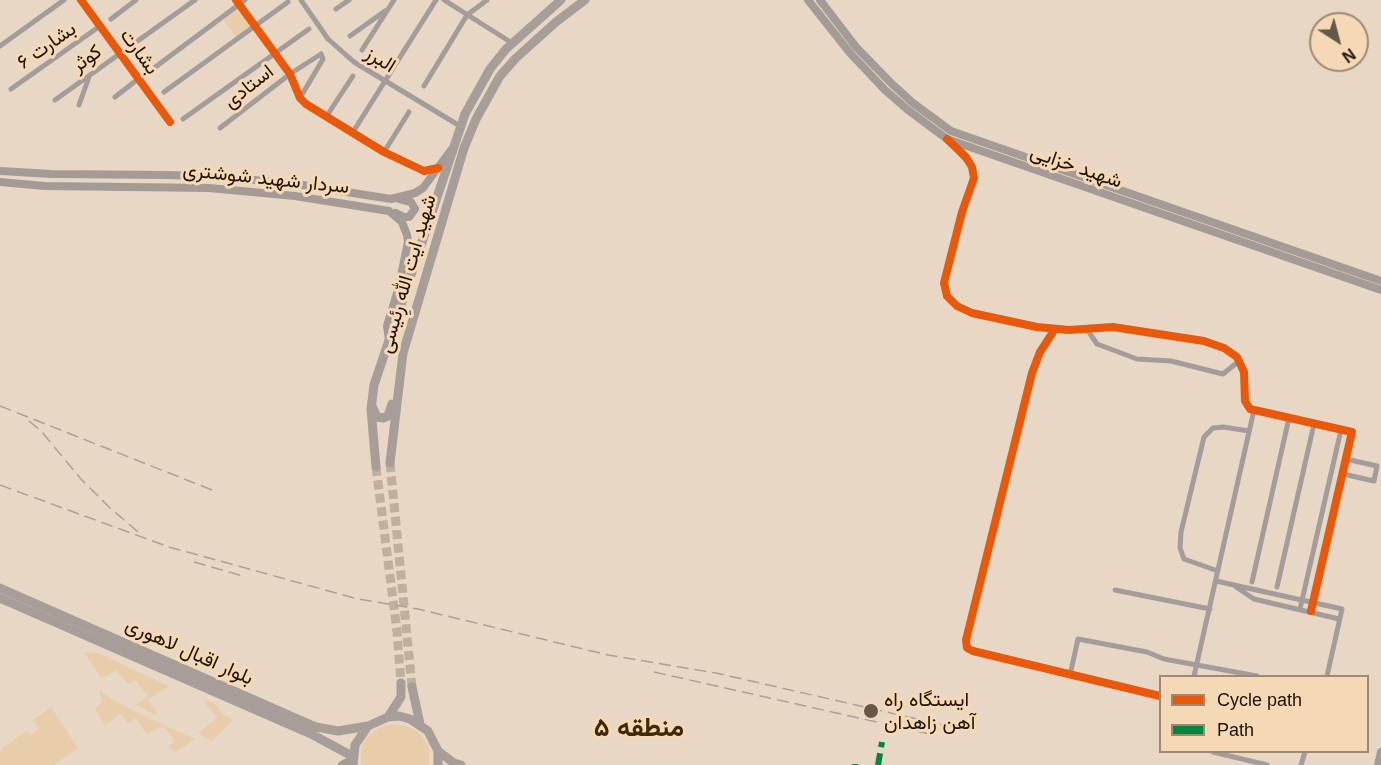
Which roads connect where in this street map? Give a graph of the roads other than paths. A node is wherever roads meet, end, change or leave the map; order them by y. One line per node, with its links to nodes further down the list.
1 (64, 0): 27 (street)
2 (81, 0): 22 (street, بشارت)
3 (136, 0): 21 (street)
4 (195, 0): 29 (street, کوثر)
5 (245, 0): 16 (street)
6 (301, 0): 36 (street, البرز)
7 (349, 0): 19 (street)
8 (394, 0): 18 (street)
9 (436, 0): 36 (street)
10 (444, 0): 20 (street)
11 (487, 0): 20 (street)
12 (561, 0): 26 (main road, شهید ایت الله رِئیسی)
13 (585, 0): 65 (main road, شهید ایت الله رِئیسی)
14 (808, 0): 51 (main road, شهید خزایی)
15 (820, 0): 59 (main road, شهید خزایی)
16 (238, 2): 23 (street); 31 (street)
17 (288, 2): 23 (street)
18 (389, 8): 25 (street); 28 (street)
19 (336, 9)
20 (467, 15): 26 (street); 37 (street)
21 (111, 19)
22 (100, 26): 29 (street, بشارت); 38 (street, بشارت ۶)
23 (255, 26): 30 (street); 39 (street)
24 (309, 29): 30 (street)
25 (350, 36)
26 (512, 43): 48 (main road, شهید ایت الله رِئیسی)
27 (0, 46)
28 (362, 50)
29 (120, 54): 33 (street, کوثر); 35 (street, بشارت)
30 (275, 54): 32 (street); 46 (street)
31 (150, 71)
32 (290, 74): 41 (street); 41 (street, استادی); 49 (street, استادی)
33 (90, 75): 42 (street, کوثر); 43 (street)
34 (353, 76): 45 (street)
35 (138, 79): 40 (street); 47 (street, بشارت)
36 (386, 82): 48 (street, البرز); 50 (street)
37 (424, 86)
38 (11, 89)
39 (164, 92)
40 (115, 97)
41 (300, 98): 45 (street)
42 (56, 100)
43 (79, 105)
44 (409, 112): 53 (street)
45 (326, 117): 50 (street)
46 (183, 119)
47 (170, 123)
48 (460, 126): 52 (main road, شهید ایت الله رِئیسی)
49 (220, 128)
50 (353, 132): 53 (street)
51 (947, 139): 60 (main road, شهید خزایی); 61 (street)
52 (452, 148): 54 (main road, سردار شهید شوشتری); 63 (main road, شهید ایت الله رِئیسی)
53 (384, 152): 54 (street)
54 (438, 168): 57 (main road, سردار شهید شوشتری)
55 (0, 171): 57 (main road, سردار شهید شوشتری)
56 (0, 182): 58 (main road, سردار شهید شوشتری)
57 (391, 198): 58 (main road, سردار شهید شوشتری)
58 (389, 211): 63 (main road)
59 (1381, 280)
60 (1381, 290)
61 (1055, 328): 62 (street); 94 (street)
62 (1086, 328): 64 (street); 64 (street)
63 (389, 340): 66 (main road, شهید ایت الله رِئیسی)
64 (1239, 361): 67 (street)
65 (400, 366): 66 (main road); 73 (main road, شهید ایت الله رِئیسی)
66 (371, 403): 74 (main road, شهید ایت الله رِئیسی)
67 (1254, 410): 68 (street); 71 (street)
68 (1289, 418): 69 (street); 79 (street)
69 (1314, 424): 70 (street); 81 (street)
70 (1341, 430): 72 (street); 75 (street)
71 (1250, 431): 77 (street); 77 (street)
72 (1346, 459): 76 (street); 76 (street)
73 (390, 463)
74 (376, 467)
75 (1331, 475): 76 (street); 86 (street)
76 (1342, 476): 88 (street)
77 (1218, 572): 78 (street)
78 (1216, 581): 80 (street); 89 (street)
79 (1252, 582)
80 (1232, 585): 84 (street); 87 (street)
81 (1277, 587)
82 (0, 588): 103 (main road, بلوار اقبال لاهوری)
83 (1115, 590): 89 (street)
84 (1275, 595): 86 (street); 87 (street)
85 (0, 598): 107 (main road)
86 (1302, 600): 88 (street); 90 (street)
87 (1274, 603): 90 (street)
88 (1313, 603): 91 (street); 92 (street)
89 (1210, 609): 93 (street)
90 (1300, 609): 91 (street)
91 (1311, 611): 92 (street)
92 (1339, 619): 97 (street)
93 (1197, 664): 94 (street); 95 (street); 96 (street)
94 (1070, 675): 100 (street)
95 (1194, 675)
96 (1252, 675)
97 (1327, 675)
98 (401, 683): 101 (main road)
99 (412, 687): 102 (main road)
100 (1159, 696)
101 (388, 717): 102 (main road); 103 (main road, بلوار اقبال لاهوری)
102 (420, 724): 104 (main road)
103 (368, 726): 107 (main road)
104 (438, 751): 109 (main road); 110 (main road)
105 (1381, 752): 112 (main road)
106 (1217, 753): 111 (street)
107 (353, 760): 108 (main road)
108 (342, 765)
109 (438, 765)
110 (461, 765)
111 (1267, 765)
112 (1378, 765)

